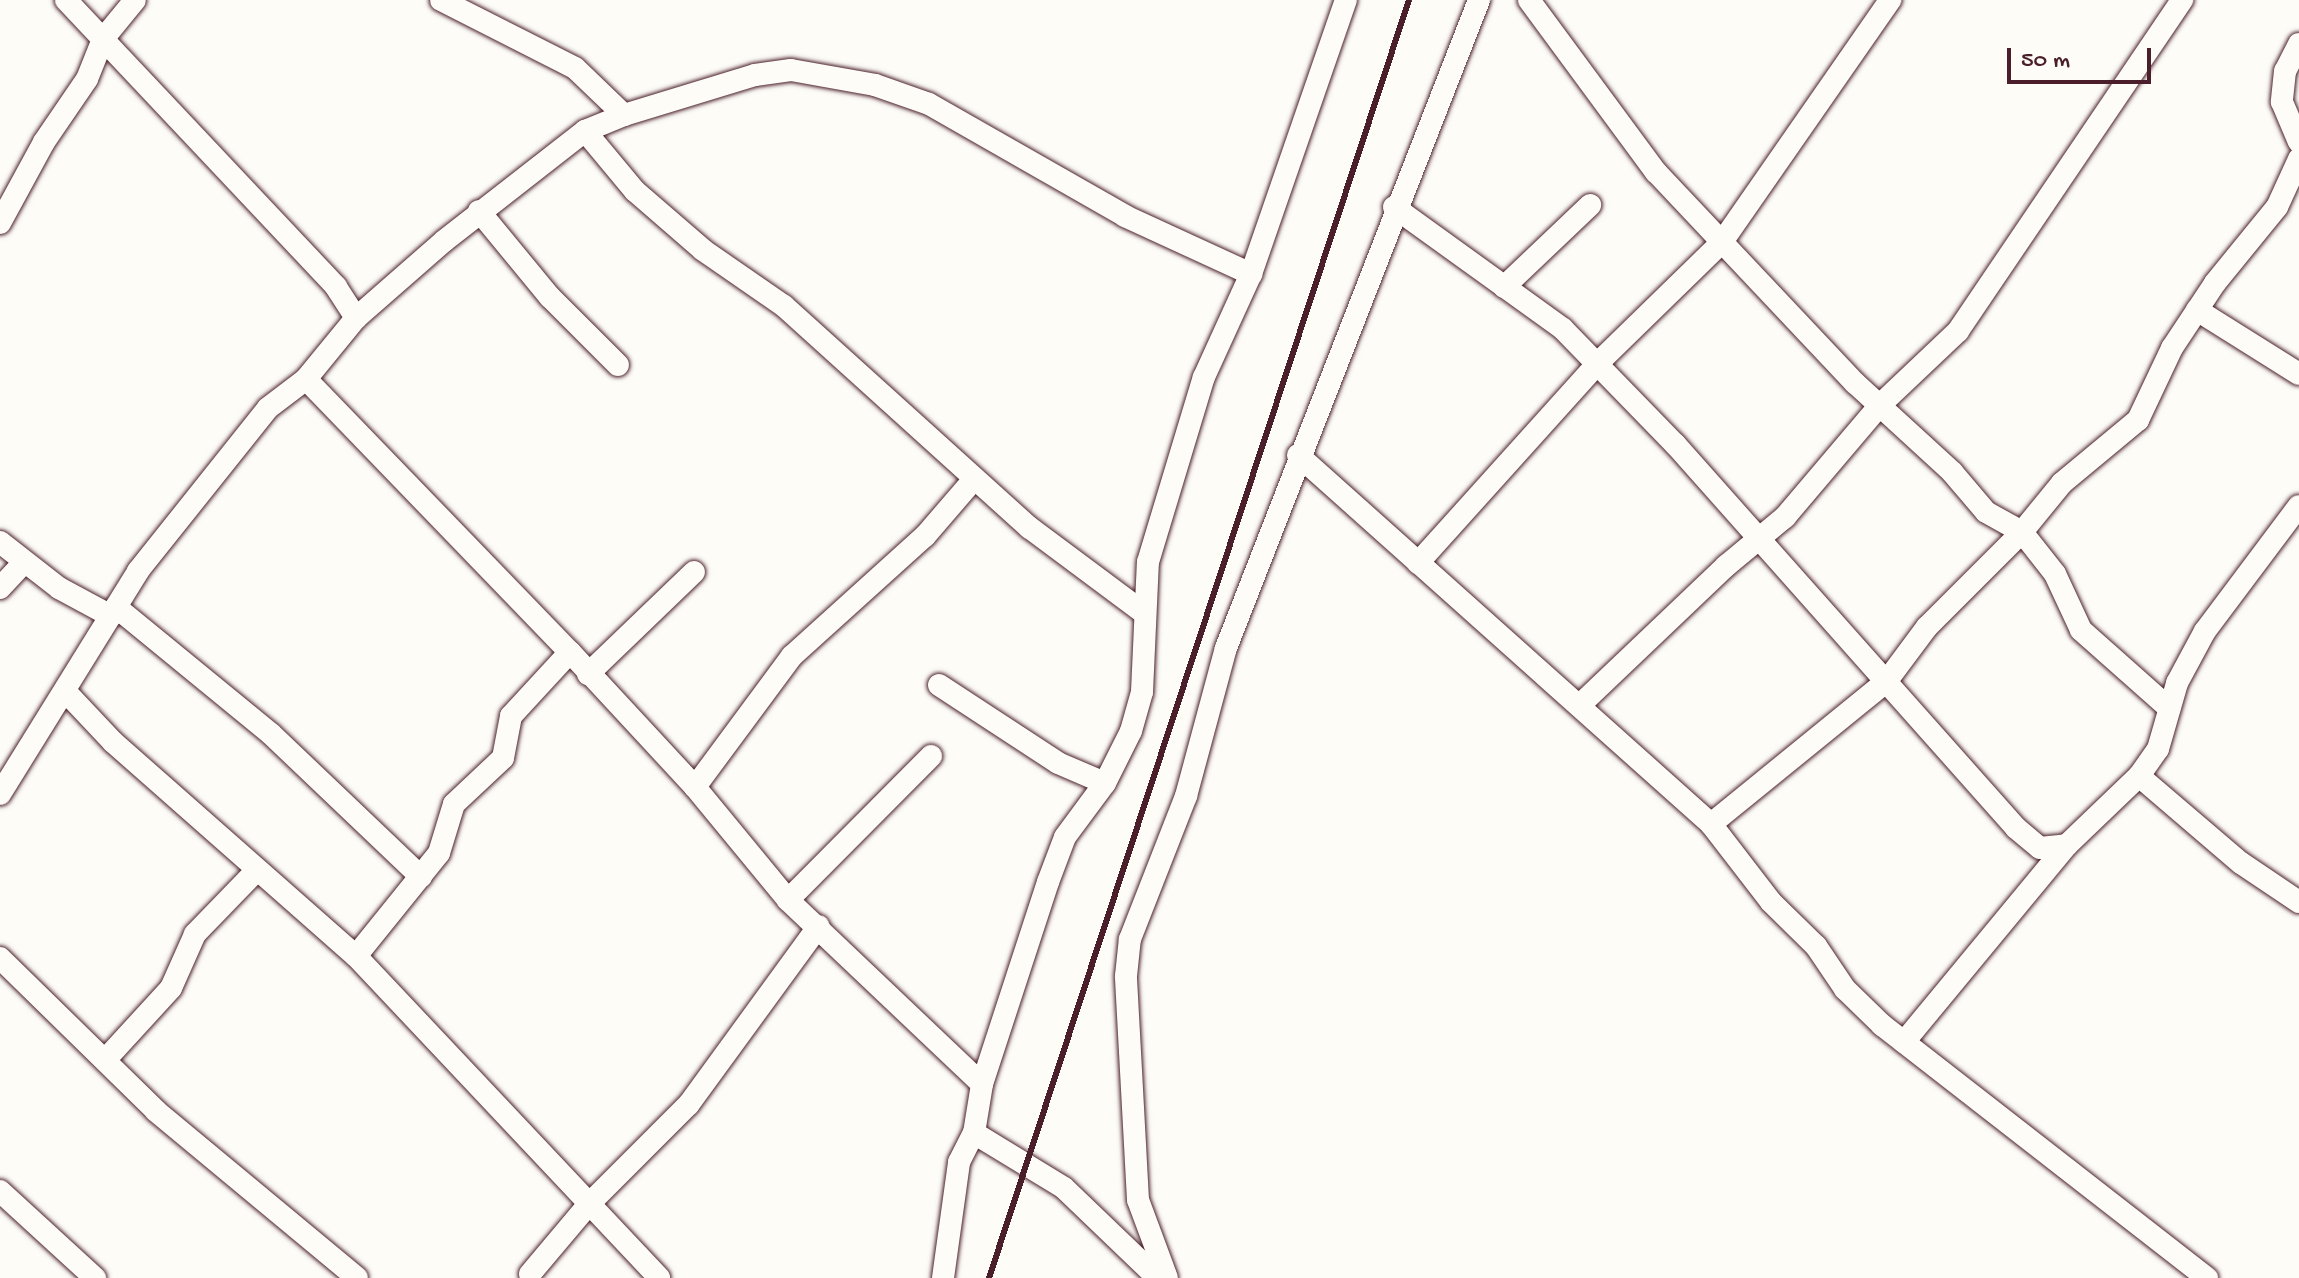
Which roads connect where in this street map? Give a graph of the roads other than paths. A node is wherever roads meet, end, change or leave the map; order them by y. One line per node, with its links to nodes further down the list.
1 (66, 0): 9 (street)
2 (135, 0): 9 (street)
3 (441, 0): 11 (street)
4 (1346, 0): 20 (street)
5 (1479, 0): 16 (street)
6 (1529, 0): 19 (street)
7 (1890, 0): 19 (street)
8 (2182, 0): 28 (street)
9 (103, 39): 18 (street); 23 (street)
10 (2299, 44): 13 (street)
11 (624, 115): 12 (street); 20 (street)
12 (585, 131): 17 (street); 30 (street)
13 (2299, 142)
14 (2299, 159): 22 (street)
15 (1590, 205): 21 (street)
16 (1394, 207): 21 (street); 29 (street)
17 (479, 211): 23 (street); 25 (street)
18 (0, 223)
19 (1722, 242): 24 (street); 28 (street)
20 (1251, 274): 40 (street)
21 (1504, 287): 24 (street)
22 (2197, 310): 26 (street); 32 (street)
23 (356, 318): 27 (street)
24 (1597, 364): 33 (street); 36 (street)
25 (618, 365)
26 (2299, 374)
27 (306, 379): 39 (street); 41 (street)
28 (1879, 406): 32 (street); 33 (street)
29 (1298, 455): 36 (street); 74 (street)
30 (974, 479): 40 (street); 51 (street)
31 (2299, 506): 47 (street)
32 (2022, 532): 43 (street); 47 (street)
33 (1758, 537): 43 (street); 46 (street)
34 (0, 542): 35 (street)
35 (24, 562): 38 (street); 39 (street)
36 (1418, 563): 46 (street)
37 (694, 572): 42 (street)
38 (0, 588)
39 (114, 612): 45 (street); 56 (street)
40 (1144, 613): 50 (street)
41 (570, 652): 42 (street); 56 (street)
42 (588, 674): 51 (street)
43 (1886, 682): 53 (street); 54 (street)
44 (939, 685): 50 (street)
45 (65, 691): 52 (street); 55 (street)
46 (1580, 705): 53 (street)
47 (2169, 708): 49 (street)
48 (931, 756): 57 (street)
49 (2139, 776): 54 (street); 58 (street)
50 (1105, 783): 64 (street)
51 (695, 787): 57 (street)
52 (0, 794)
53 (1711, 824): 62 (street)
54 (2067, 845): 62 (street)
55 (257, 870): 60 (street); 63 (street)
56 (421, 877): 60 (street)
57 (788, 900): 59 (street)
58 (2299, 902)
59 (819, 926): 64 (street); 67 (street)
60 (356, 956): 67 (street)
61 (0, 958): 63 (street)
62 (1904, 1042): 75 (street)
63 (106, 1059): 70 (street)
64 (982, 1084): 65 (street)
65 (974, 1133): 72 (street); 73 (street)
66 (0, 1191): 69 (street)
67 (589, 1204): 68 (street); 71 (street)
68 (530, 1274)
69 (95, 1278)
70 (357, 1278)
71 (659, 1278)
72 (943, 1278)
73 (1158, 1278)
74 (1167, 1278)
75 (2207, 1278)

